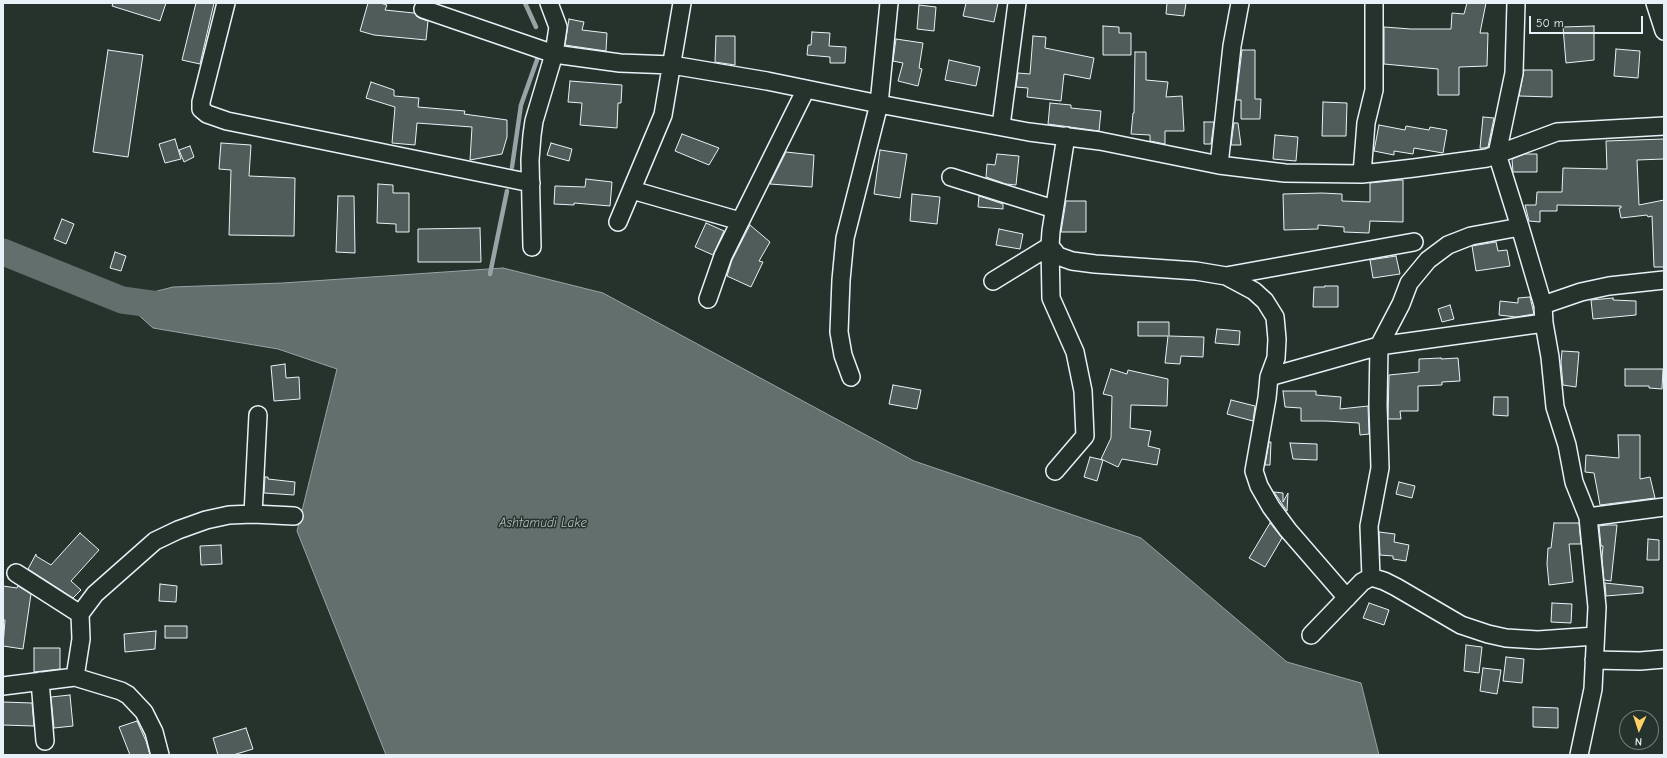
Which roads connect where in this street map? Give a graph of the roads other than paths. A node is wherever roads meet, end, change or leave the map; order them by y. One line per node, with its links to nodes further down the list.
1 (226, 3): 23 (street)
2 (549, 3): 12 (street)
3 (682, 3): 13 (street)
4 (890, 3): 15 (street)
5 (1017, 3): 16 (street)
6 (1240, 3): 20 (street)
7 (1374, 3): 21 (street)
8 (1516, 3): 19 (street)
9 (1655, 3): 11 (street)
10 (423, 8): 12 (street)
11 (1664, 31)
12 (554, 54): 13 (street); 23 (street)
13 (672, 65): 14 (street); 24 (street)
14 (806, 89): 15 (street); 26 (street)
15 (879, 104): 16 (street); 39 (street)
16 (1001, 126): 18 (street)
17 (1664, 126): 19 (street)
18 (1066, 136): 20 (street); 25 (street)
19 (1497, 154): 21 (street); 28 (street)
20 (1219, 165): 21 (street)
21 (1362, 174)
22 (951, 177): 25 (street)
23 (531, 184): 31 (street)
24 (632, 190): 26 (street); 27 (street)
25 (1054, 209): 30 (street)
26 (740, 221): 35 (street)
27 (618, 222)
28 (1520, 227): 36 (street); 38 (street)
29 (1414, 242): 32 (street)
30 (1050, 246): 32 (street); 34 (street); 42 (street)
31 (532, 247)
32 (1226, 276): 40 (street)
33 (1664, 280): 36 (street)
34 (993, 281)
35 (708, 299)
36 (1543, 305): 37 (street)
37 (1544, 322): 38 (street); 46 (street)
38 (1379, 346): 40 (street); 48 (street)
39 (851, 377)
40 (1269, 377): 49 (street)
41 (258, 415): 44 (street)
42 (1054, 471)
43 (1664, 507): 46 (street)
44 (253, 514): 45 (street); 50 (street)
45 (294, 516)
46 (1588, 517): 52 (street)
47 (16, 573): 50 (street)
48 (1371, 577): 49 (street); 52 (street)
49 (1347, 598): 51 (street)
50 (80, 614): 55 (street)
51 (1311, 636)
52 (1595, 636): 54 (street)
53 (1664, 659): 54 (street)
54 (1594, 660): 60 (street)
55 (75, 677): 56 (street); 59 (street)
56 (40, 681): 57 (street); 58 (street)
57 (3, 686)
58 (45, 741)
59 (160, 755)
60 (1579, 755)

